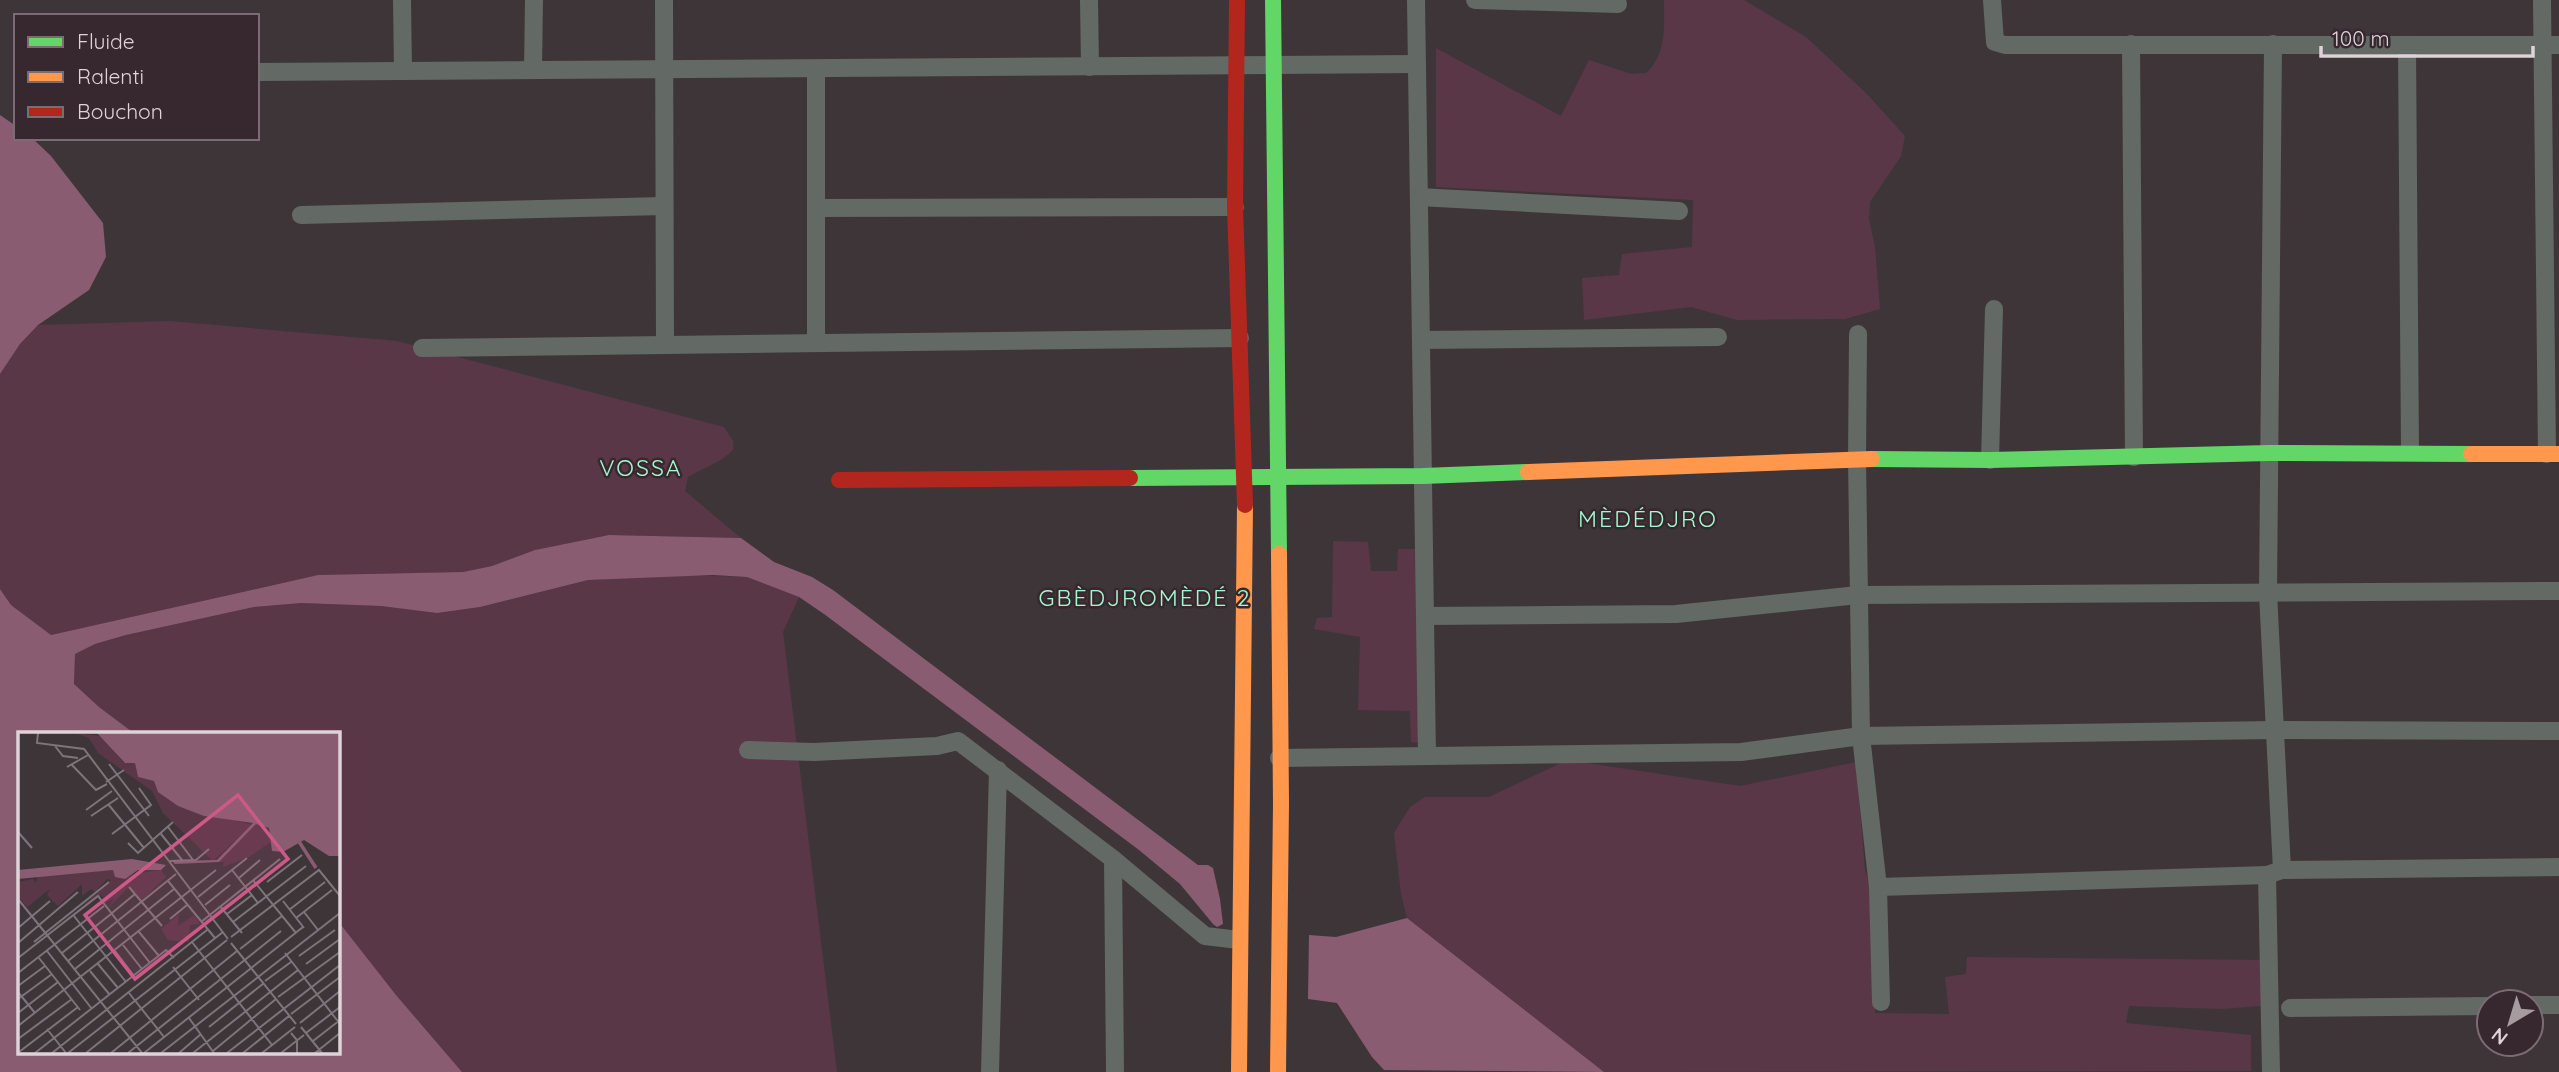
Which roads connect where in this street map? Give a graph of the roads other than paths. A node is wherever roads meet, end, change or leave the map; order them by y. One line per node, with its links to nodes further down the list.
1 (402, 0): 23 (street)
2 (534, 0): 21 (street)
3 (664, 0): 22 (street)
4 (1089, 0): 19 (street)
5 (1237, 0): 18 (street)
6 (1273, 0): 16 (street)
7 (1416, 0): 17 (street)
8 (1475, 0): 11 (street)
9 (1992, 0): 12 (street)
10 (2542, 0): 14 (street)
11 (1618, 4)
12 (2131, 44): 13 (street); 42 (street)
13 (2273, 44): 15 (street); 40 (street)
14 (2550, 45): 15 (street); 41 (street)
15 (2407, 47): 39 (street)
16 (1273, 64): 17 (street); 18 (street); 47 (street)
17 (1417, 64): 25 (street)
18 (1237, 66): 19 (street); 27 (street)
19 (1090, 67): 20 (street)
20 (816, 69): 22 (street); 28 (street)
21 (533, 70): 22 (street); 23 (street)
22 (663, 70): 26 (street)
23 (402, 71): 24 (street)
24 (259, 72)
25 (1419, 197): 29 (street); 35 (street)
26 (664, 206): 30 (street); 37 (street)
27 (1235, 207): 28 (street); 34 (street)
28 (816, 208): 36 (street)
29 (1679, 211)
30 (301, 215)
31 (1994, 309): 44 (street)
32 (1858, 334): 43 (street)
33 (1717, 337): 35 (street)
34 (1240, 338): 36 (street); 46 (street)
35 (1421, 341): 45 (street)
36 (816, 343): 37 (street)
37 (665, 345): 38 (street)
38 (422, 348)
39 (2410, 452): 40 (street); 41 (street)
40 (2269, 453): 42 (street); 50 (street)
41 (2553, 454)
42 (2134, 457): 44 (street)
43 (1857, 459): 44 (street); 45 (street); 51 (street)
44 (1990, 460)
45 (1423, 476): 47 (street); 52 (street)
46 (1245, 477): 47 (street); 48 (street); 64 (street)
47 (1279, 477): 58 (street)
48 (839, 480)
49 (2559, 591): 50 (street)
50 (2268, 593): 51 (street); 53 (street)
51 (1858, 595): 52 (street); 55 (street)
52 (1426, 615): 57 (street)
53 (2274, 730): 54 (street); 55 (street); 62 (street)
54 (2559, 731)
55 (1861, 736): 57 (street); 63 (street)
56 (748, 750): 59 (street)
57 (1427, 756): 58 (street)
58 (1279, 758): 71 (street)
59 (998, 770): 60 (street); 68 (street)
60 (1113, 859): 64 (street); 69 (street)
61 (2559, 867): 62 (street)
62 (2274, 872): 63 (street); 72 (street)
63 (1878, 887): 65 (street)
64 (1239, 940): 70 (street)
65 (1881, 1002)
66 (2475, 1006): 67 (street)
67 (2290, 1008)
68 (990, 1072)
69 (1115, 1072)
70 (1239, 1072)
71 (1278, 1072)
72 (2271, 1072)

